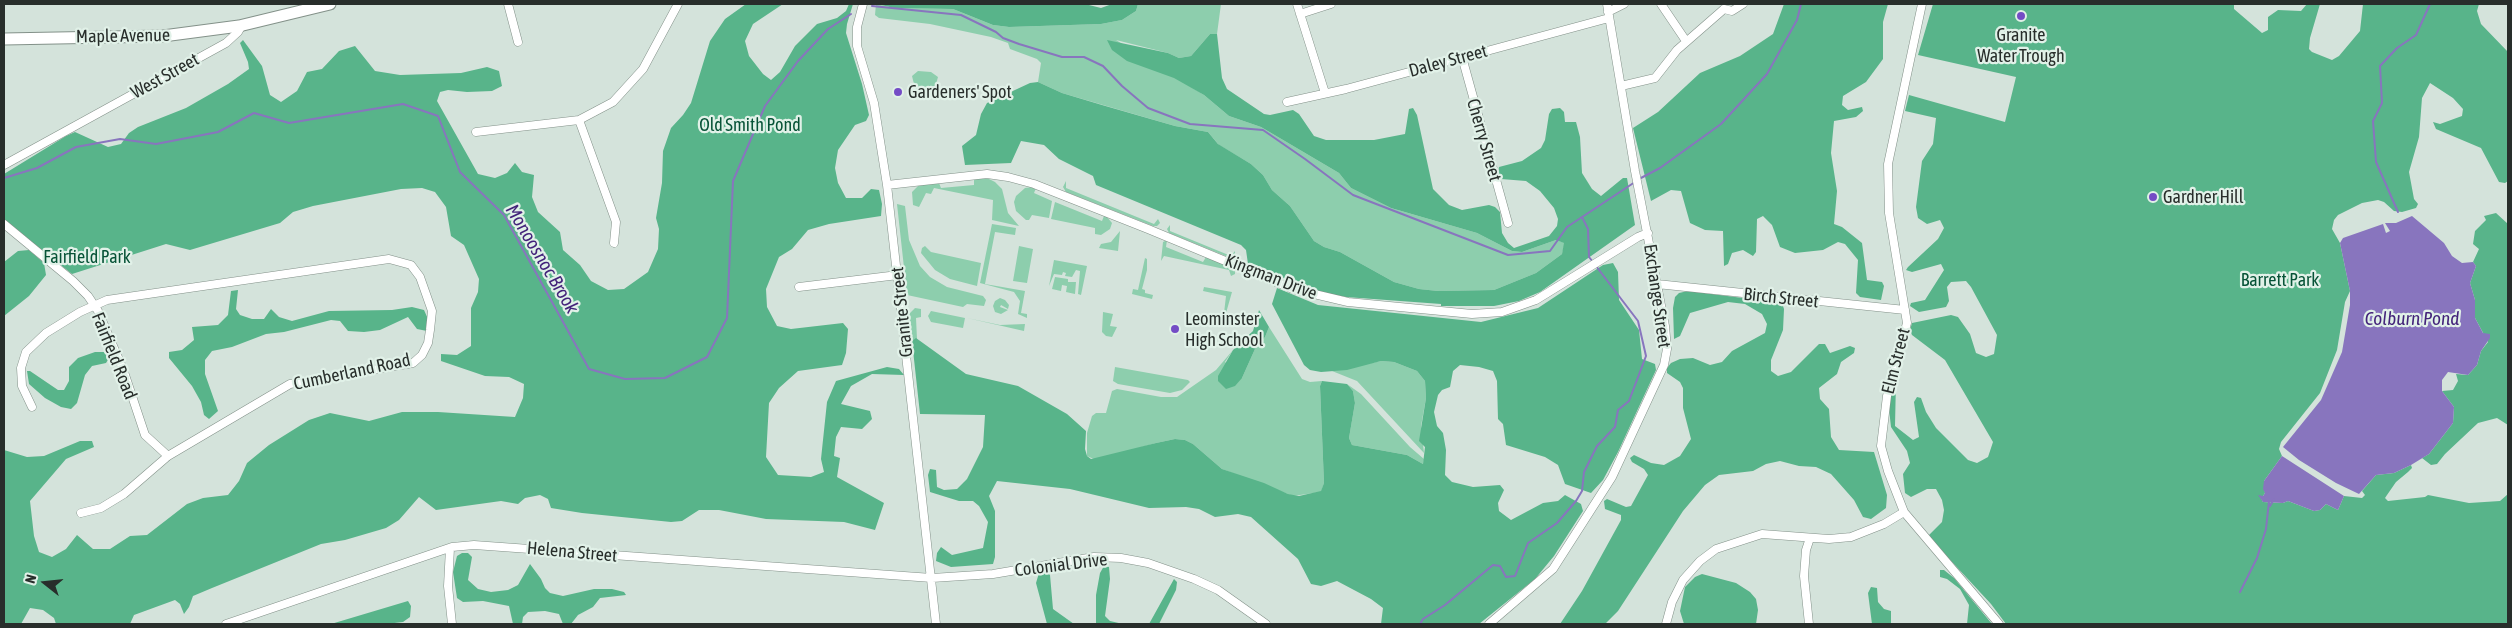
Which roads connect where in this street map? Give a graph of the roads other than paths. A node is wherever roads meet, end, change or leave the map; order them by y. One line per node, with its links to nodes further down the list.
1 (330, 4): 15 (main road)
2 (508, 4): 18 (street)
3 (678, 4): 23 (street)
4 (863, 4): 26 (street, Granite Street)
5 (1297, 4): 13 (street)
6 (1331, 4): 13 (street)
7 (1607, 4): 14 (street, Exchange Street)
8 (1624, 4): 14 (street, Daley Street)
9 (1661, 4): 17 (street)
10 (1743, 4): 12 (street)
11 (1922, 4): 35 (street, Elm Street)
12 (1724, 6): 17 (street)
13 (1300, 14): 21 (street)
14 (1609, 15): 19 (street, Daley Street); 20 (street, Exchange Street)
15 (242, 25): 16 (main road, Maple Avenue); 25 (street, West Street)
16 (4, 39)
17 (1686, 41): 20 (street)
18 (518, 42)
19 (1462, 57): 21 (street, Daley Street); 27 (street, Cherry Street)
20 (1621, 86): 29 (street, Exchange Street)
21 (1325, 93): 22 (street, Daley Street)
22 (1287, 102)
23 (579, 120): 24 (street); 30 (street)
24 (476, 132)
25 (4, 165)
26 (887, 185): 29 (street, Kingman Drive); 31 (street, Granite Street)
27 (1508, 222)
28 (4, 224): 34 (street, Fairfield Road)
29 (1648, 233): 32 (street, Exchange Street)
30 (614, 243)
31 (898, 275): 33 (street); 42 (street, Granite Street)
32 (1657, 284): 35 (street, Birch Street); 47 (street, Exchange Street)
33 (799, 287)
34 (94, 305): 36 (street, Cumberland Road); 37 (street, Fairfield Road); 37 (street, Cumberland Road)
35 (1905, 310): 38 (street, Elm Street)
36 (32, 407)
37 (168, 456): 39 (street, Cumberland Road)
38 (1904, 512): 40 (street); 50 (street, Elm Street)
39 (81, 513)
40 (1810, 538): 48 (street); 49 (street)
41 (450, 548): 42 (street, Helena Street); 43 (street, Helena Street); 44 (street)
42 (930, 578): 45 (street, Granite Street); 46 (street, Colonial Drive)
43 (226, 624)
44 (452, 624)
45 (936, 624)
46 (1266, 624)
47 (1489, 624)
48 (1666, 624)
49 (1808, 624)
50 (1999, 624)

